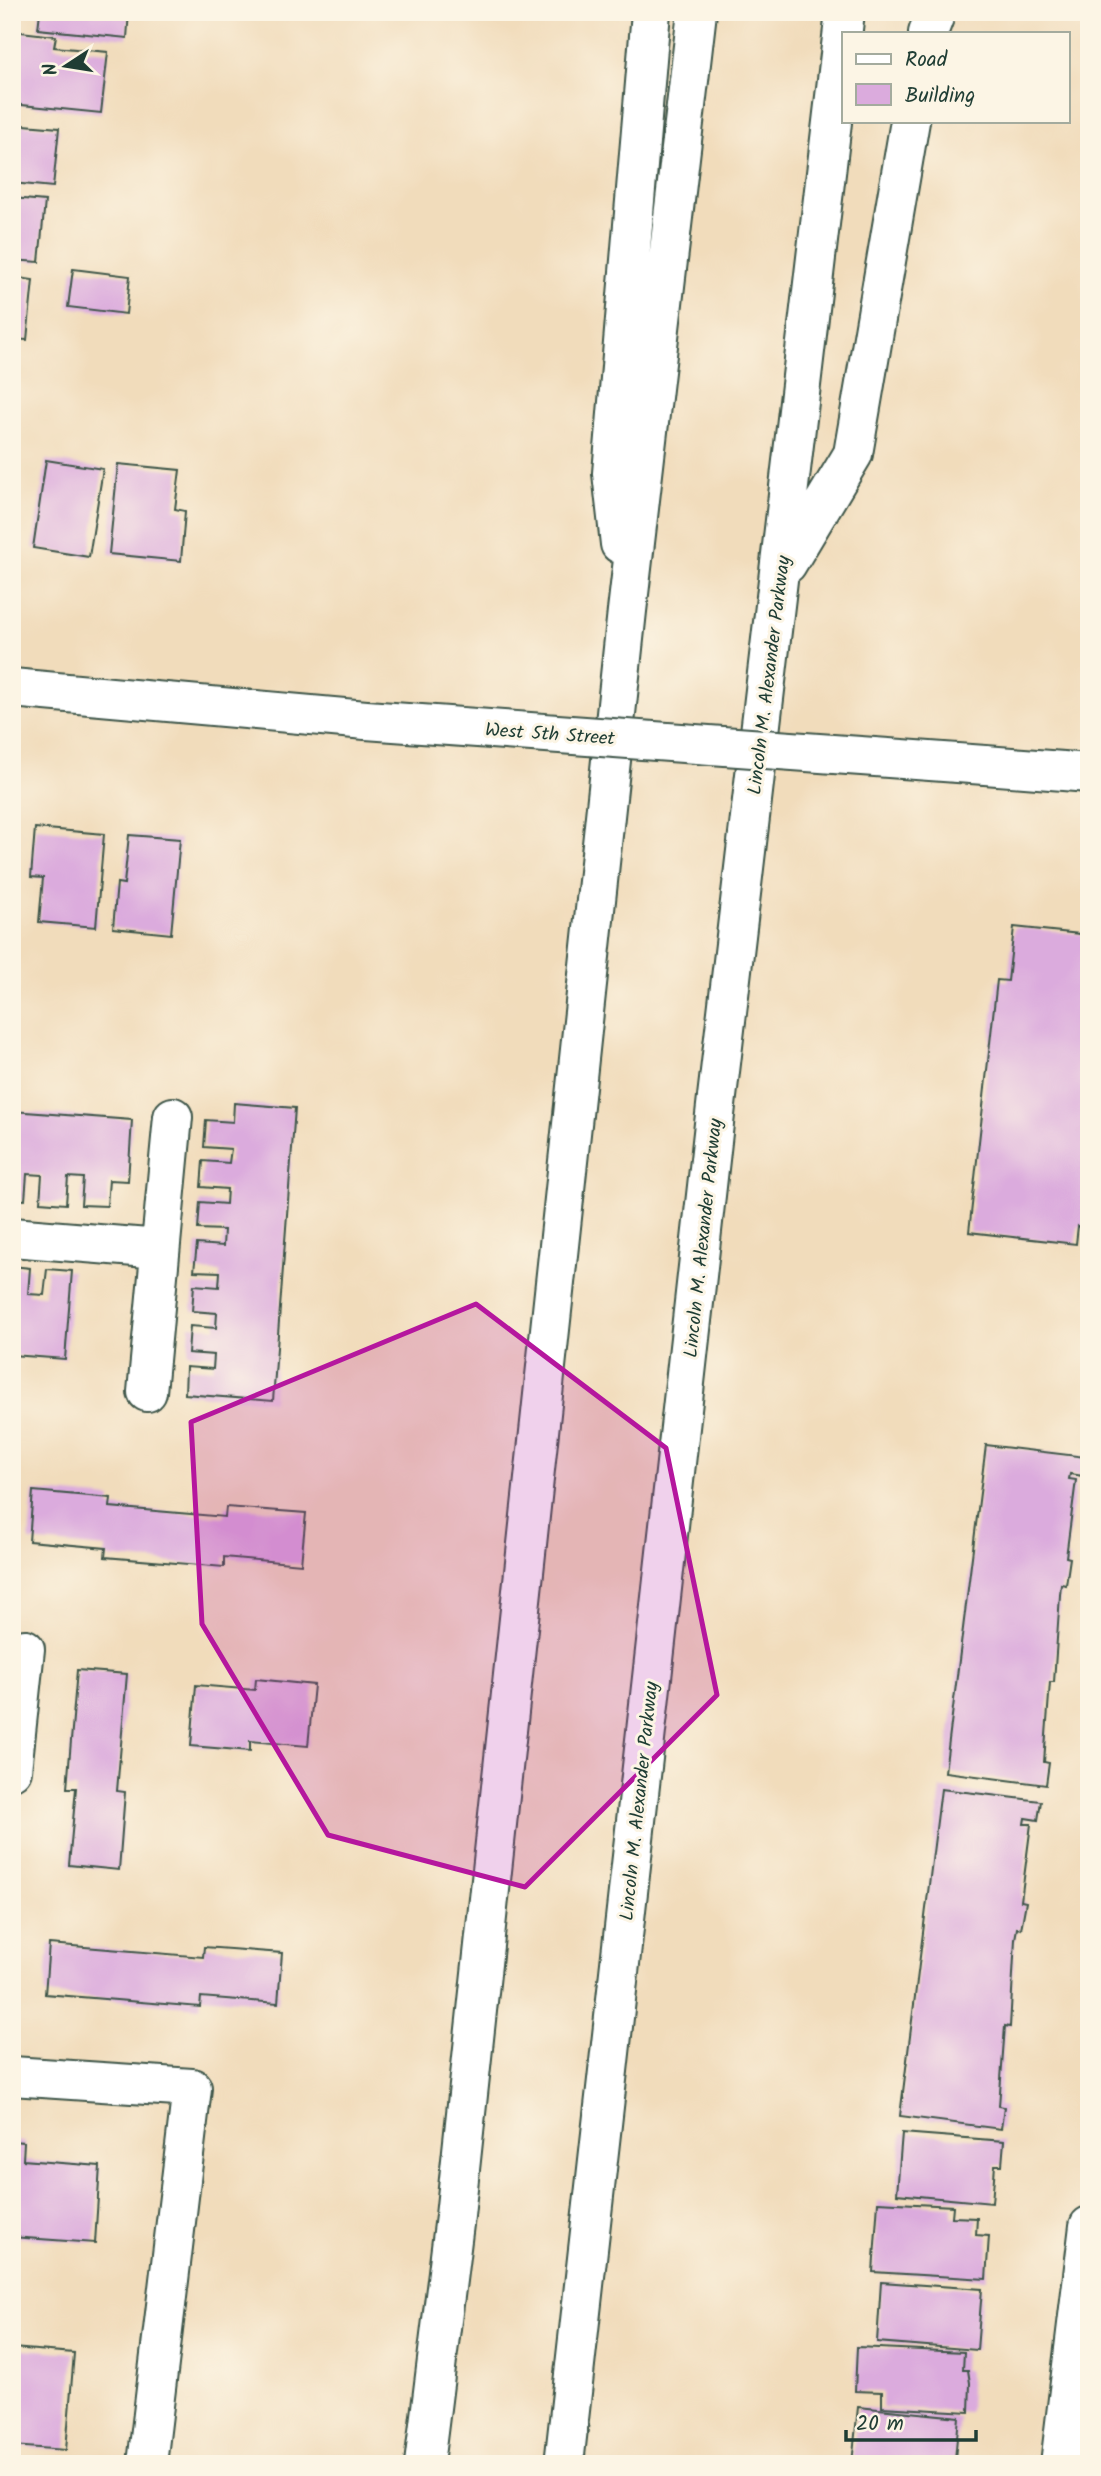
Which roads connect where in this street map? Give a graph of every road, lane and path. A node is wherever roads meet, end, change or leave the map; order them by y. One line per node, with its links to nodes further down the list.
1 (651, 12): 10 (main road)
2 (697, 12): 10 (main road)
3 (845, 12): 5 (main road, Lincoln M. Alexander Parkway)
4 (936, 12): 6 (main road)
5 (843, 32)
6 (928, 32)
7 (842, 38): 9 (main road, Lincoln M. Alexander Parkway)
8 (910, 122): 9 (main road)
9 (780, 575): 23 (main road, Lincoln M. Alexander Parkway)
10 (627, 611): 22 (main road)
11 (12, 688): 12 (main road, West 5th Street, bridge)
12 (1089, 774)
13 (173, 1117): 15 (main road)
14 (12, 1237): 15 (main road)
15 (160, 1249): 16 (main road)
16 (147, 1392)
17 (25, 1649): 18 (main road)
18 (12, 1770)
19 (12, 2076): 21 (main road)
20 (1089, 2226): 24 (main road)
21 (147, 2464)
22 (424, 2464)
23 (564, 2464)
24 (1060, 2464)

